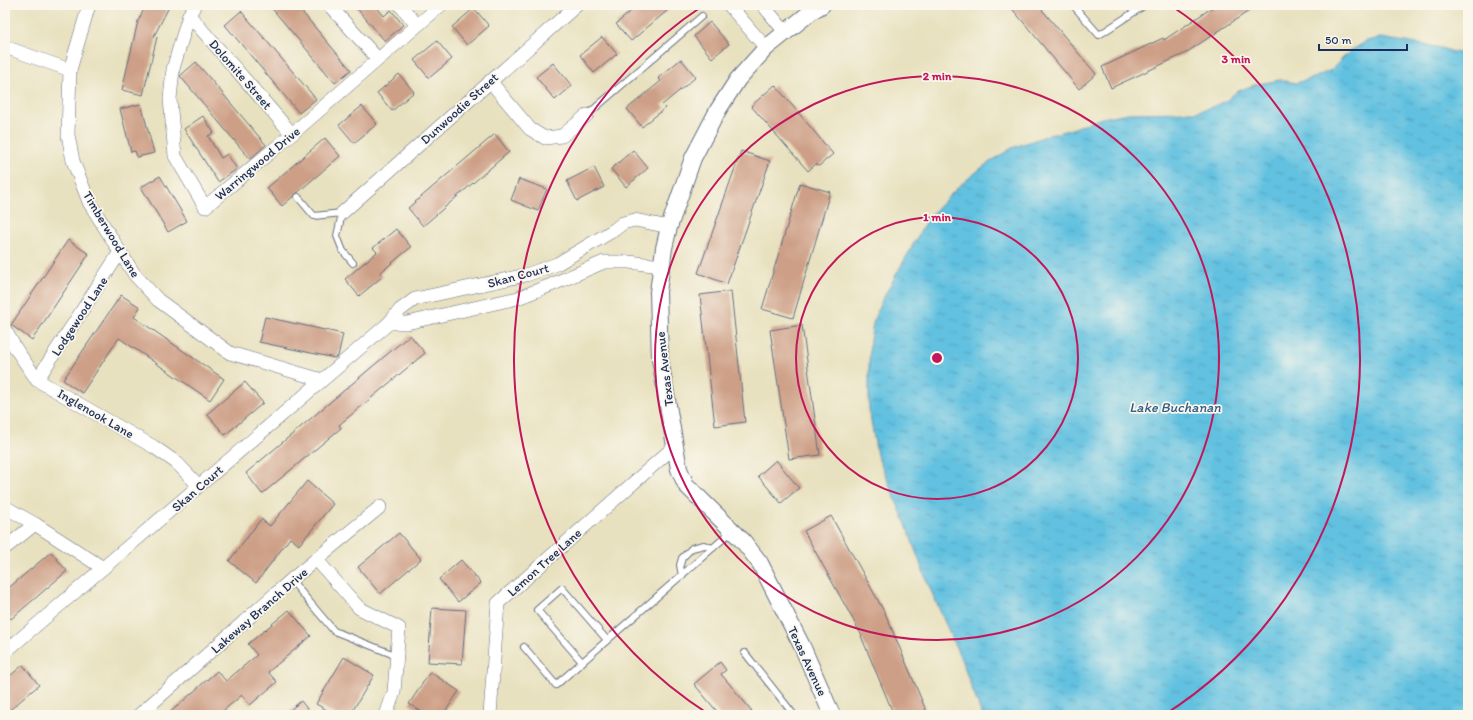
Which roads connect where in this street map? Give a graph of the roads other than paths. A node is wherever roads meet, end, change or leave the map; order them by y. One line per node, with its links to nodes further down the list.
1 (89, 5): 18 (street, Timberwood Lane)
2 (329, 5): 17 (street)
3 (400, 5): 13 (street)
4 (441, 5): 13 (street, Warringwood Drive)
5 (576, 5): 19 (street, Dunwoodie Street)
6 (729, 5): 16 (street)
7 (763, 5): 14 (street)
8 (822, 5): 14 (street, Texas Avenue)
9 (1072, 5): 10 (lane)
10 (1145, 5)
11 (192, 10): 21 (street, Dolomite Street); 21 (street, Warringwood Drive)
12 (702, 16): 20 (lane)
13 (417, 25): 17 (street, Warringwood Drive)
14 (785, 32): 16 (street, Texas Avenue)
15 (5, 47): 18 (street)
16 (766, 48): 24 (street, Texas Avenue)
17 (378, 59): 21 (street, Warringwood Drive)
18 (70, 70): 25 (street, Timberwood Lane)
19 (490, 80): 20 (street); 23 (street, Dunwoodie Street)
20 (587, 115)
21 (292, 134)
22 (298, 197): 23 (lane)
23 (342, 213): 26 (lane)
24 (669, 227): 27 (street, Texas Avenue); 28 (street, Skan Court)
25 (120, 252): 30 (street, Lodgewood Lane); 31 (street, Timberwood Lane)
26 (353, 263)
27 (661, 266): 28 (street, Skan Court); 32 (street, Texas Avenue)
28 (389, 323): 31 (street, Skan Court)
29 (5, 330): 30 (street, Inglenook Lane)
30 (38, 380): 33 (street, Inglenook Lane)
31 (322, 380): 33 (street, Skan Court)
32 (675, 446): 37 (street, Texas Avenue); 52 (street, Lemon Tree Lane)
33 (199, 486): 41 (street, Skan Court)
34 (5, 507): 36 (street)
35 (380, 507): 40 (street, Lakeway Branch Drive)
36 (35, 524): 38 (street); 41 (street)
37 (733, 531): 39 (lane); 54 (street, Texas Avenue)
38 (5, 548)
39 (713, 548): 42 (lane); 42 (lane)
40 (316, 559): 43 (street, Lakeway Branch Drive); 48 (street)
41 (103, 568): 46 (street, Skan Court)
42 (682, 576): 44 (lane)
43 (291, 580): 48 (lane); 50 (street, Lakeway Branch Drive)
44 (607, 640): 49 (lane); 49 (lane)
45 (524, 647): 49 (lane)
46 (5, 652)
47 (745, 653): 53 (lane)
48 (397, 656): 51 (street)
49 (582, 662)
50 (139, 715)
51 (386, 715)
52 (490, 715)
53 (794, 715)
54 (832, 715)

